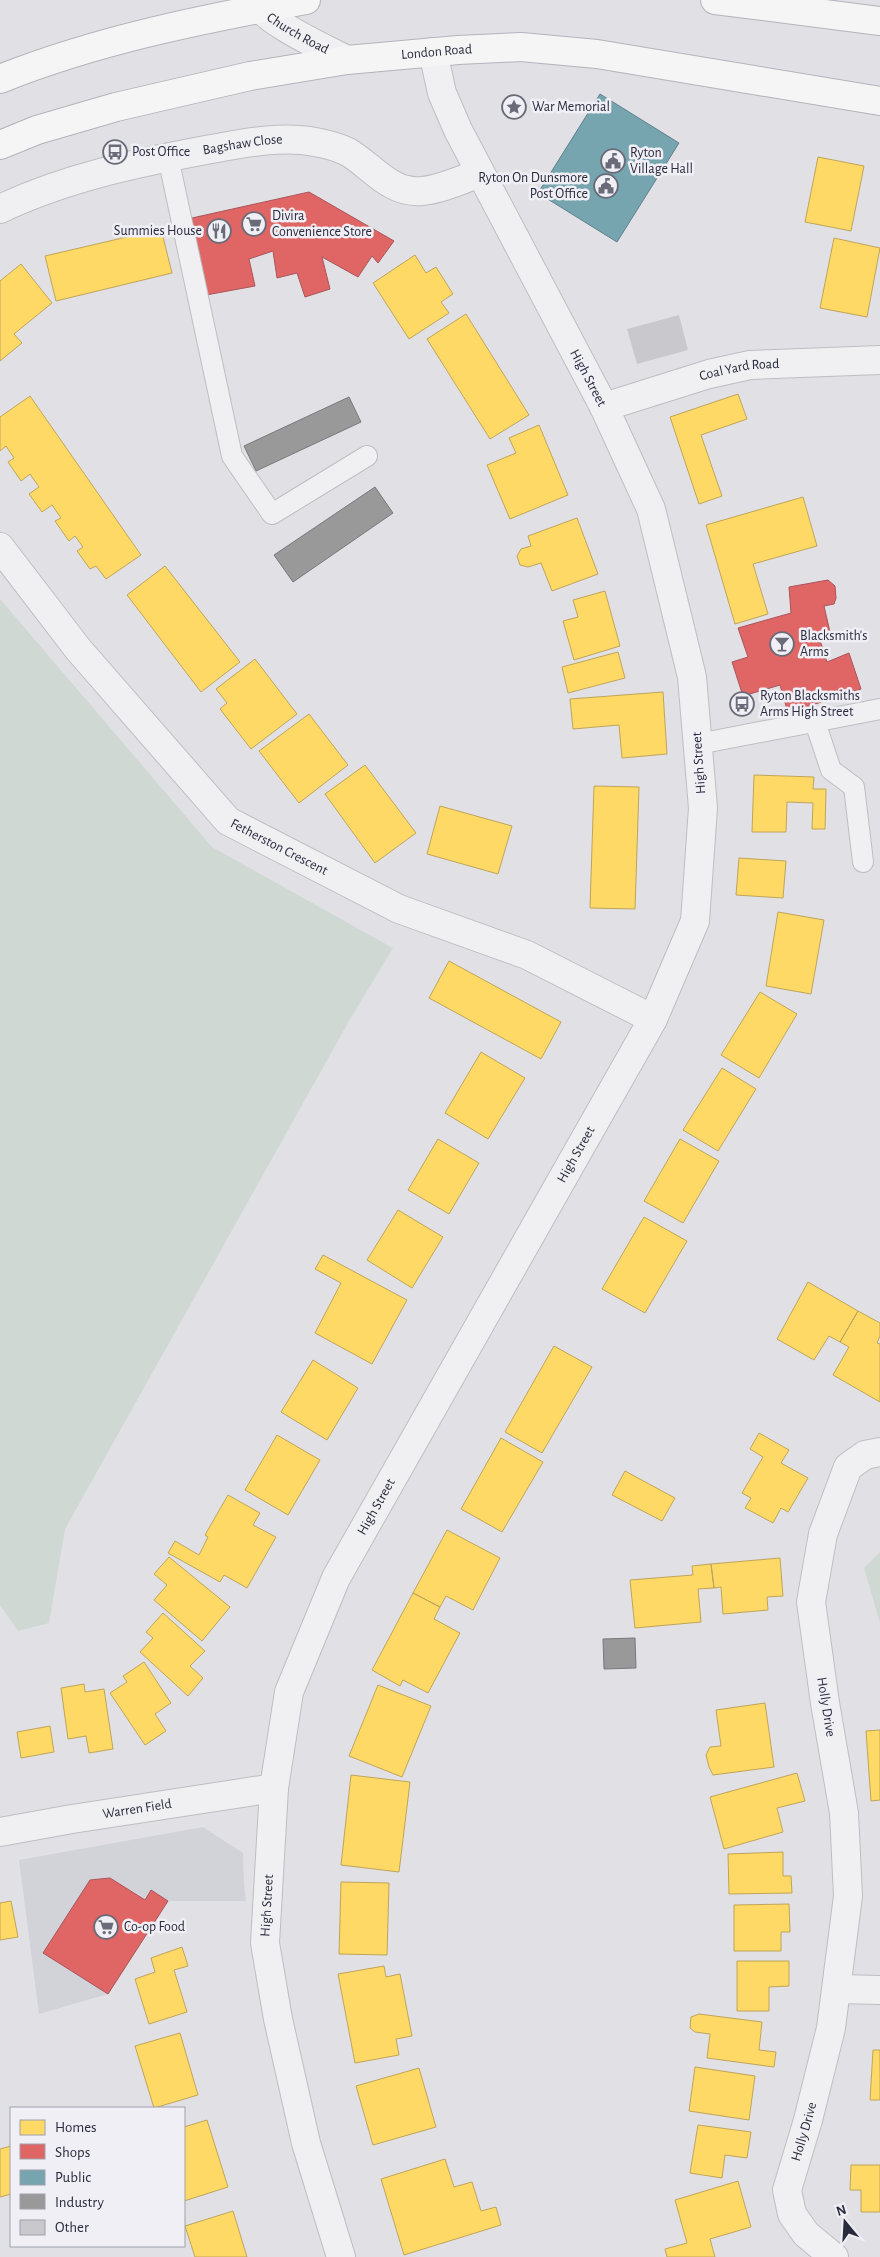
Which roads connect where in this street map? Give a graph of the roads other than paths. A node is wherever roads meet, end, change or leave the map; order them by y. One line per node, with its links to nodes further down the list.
1 (306, 0): 3 (highway)
2 (715, 0): 4 (highway)
3 (256, 4): 6 (street, Church Road); 7 (highway)
4 (880, 21)
5 (433, 52): 6 (highway, London Road); 8 (highway, London Road); 11 (street, High Street)
6 (347, 60): 9 (highway, London Road)
7 (0, 79)
8 (880, 101)
9 (0, 145)
10 (168, 158): 11 (street, Bagshaw Close); 12 (street, Bagshaw Close); 15 (lane)
11 (480, 173): 14 (street, High Street)
12 (0, 209)
13 (880, 359): 14 (street, Coal Yard Road)
14 (604, 407): 19 (street, High Street)
15 (366, 456)
16 (0, 547): 21 (street, Fetherston Crescent)
17 (880, 709): 18 (lane)
18 (815, 722): 19 (lane); 20 (lane)
19 (698, 744): 21 (street, High Street)
20 (864, 862)
21 (654, 1019): 23 (street, High Street)
22 (880, 1452): 25 (street, Holly Drive)
23 (274, 1788): 24 (street, Warren Field); 27 (street, High Street)
24 (0, 1832)
25 (837, 1989): 26 (street); 28 (street, Holly Drive)
26 (880, 1990)
27 (341, 2257)
28 (834, 2257)

